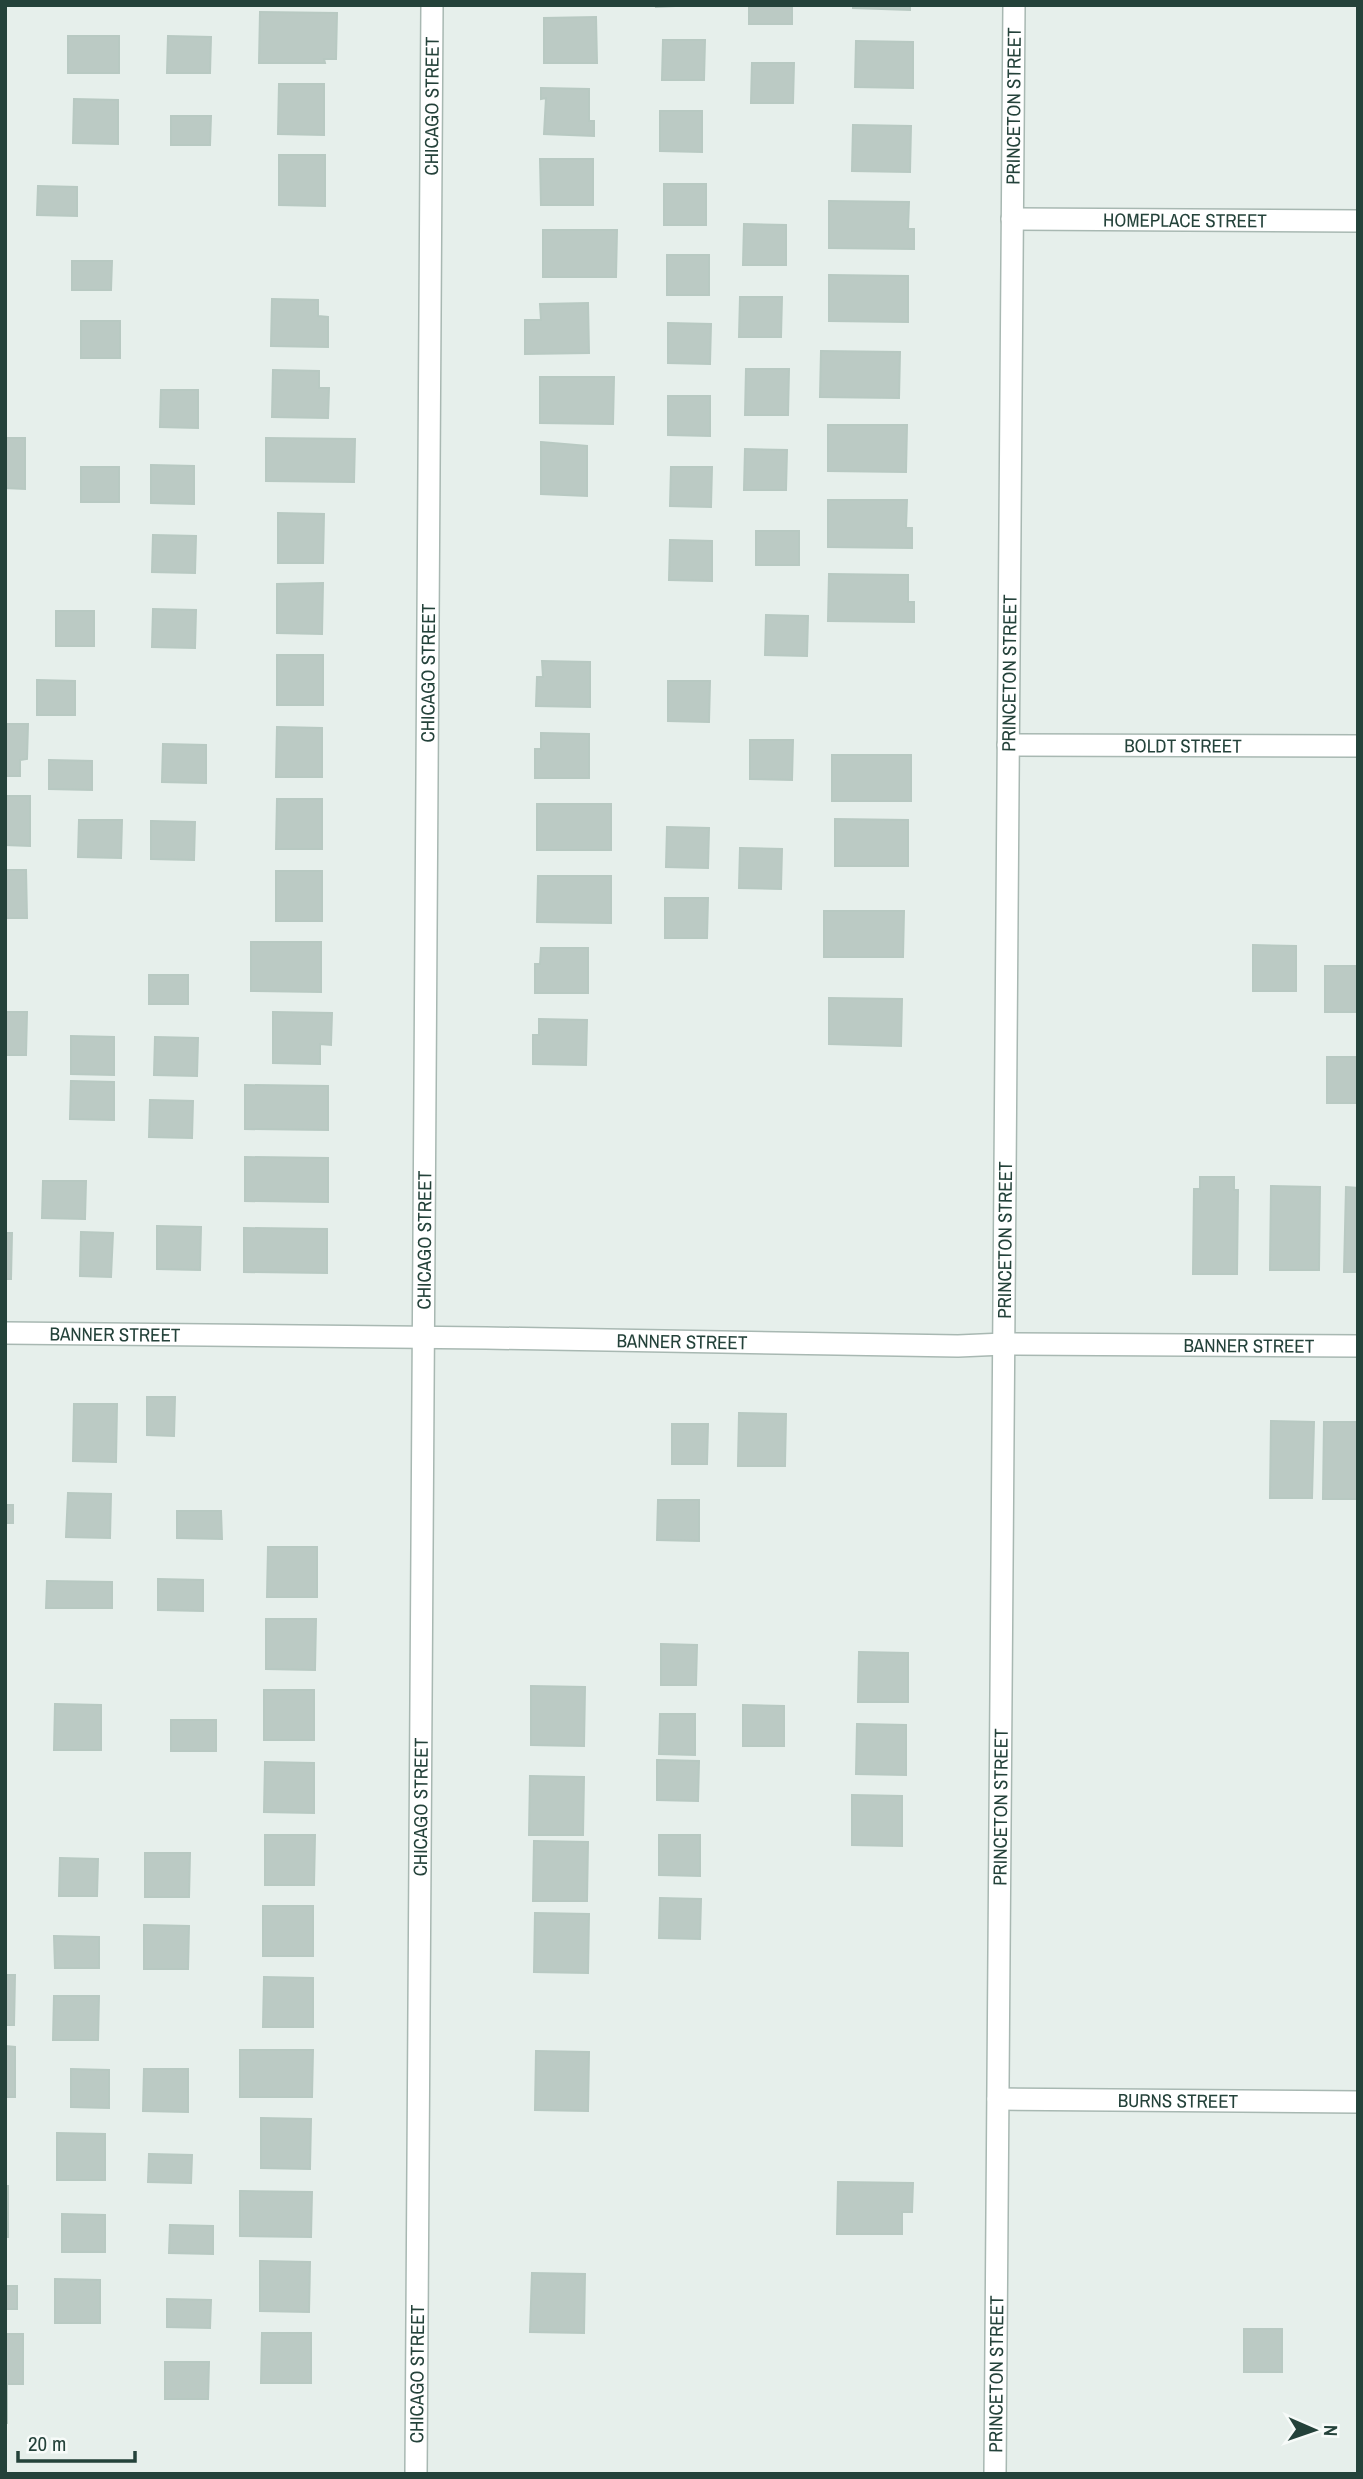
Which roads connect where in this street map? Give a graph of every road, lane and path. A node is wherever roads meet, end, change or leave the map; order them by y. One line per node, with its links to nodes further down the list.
1 (432, 5): 8 (street, CHICAGO STREET)
2 (1014, 5): 3 (street, PRINCETON STREET)
3 (1013, 219): 4 (street, HOMEPLACE STREET); 5 (street, PRINCETON STREET)
4 (1358, 221)
5 (1009, 745): 6 (street, BOLDT STREET); 9 (street, PRINCETON STREET)
6 (1358, 746)
7 (5, 1333): 8 (street, BANNER STREET)
8 (424, 1338): 9 (street, BANNER STREET); 13 (street, CHICAGO STREET)
9 (1004, 1344): 10 (street, BANNER STREET); 11 (street, PRINCETON STREET)
10 (1358, 1346)
11 (998, 2099): 12 (street, BURNS STREET); 14 (street, PRINCETON STREET)
12 (1358, 2102)
13 (416, 2474)
14 (995, 2474)

